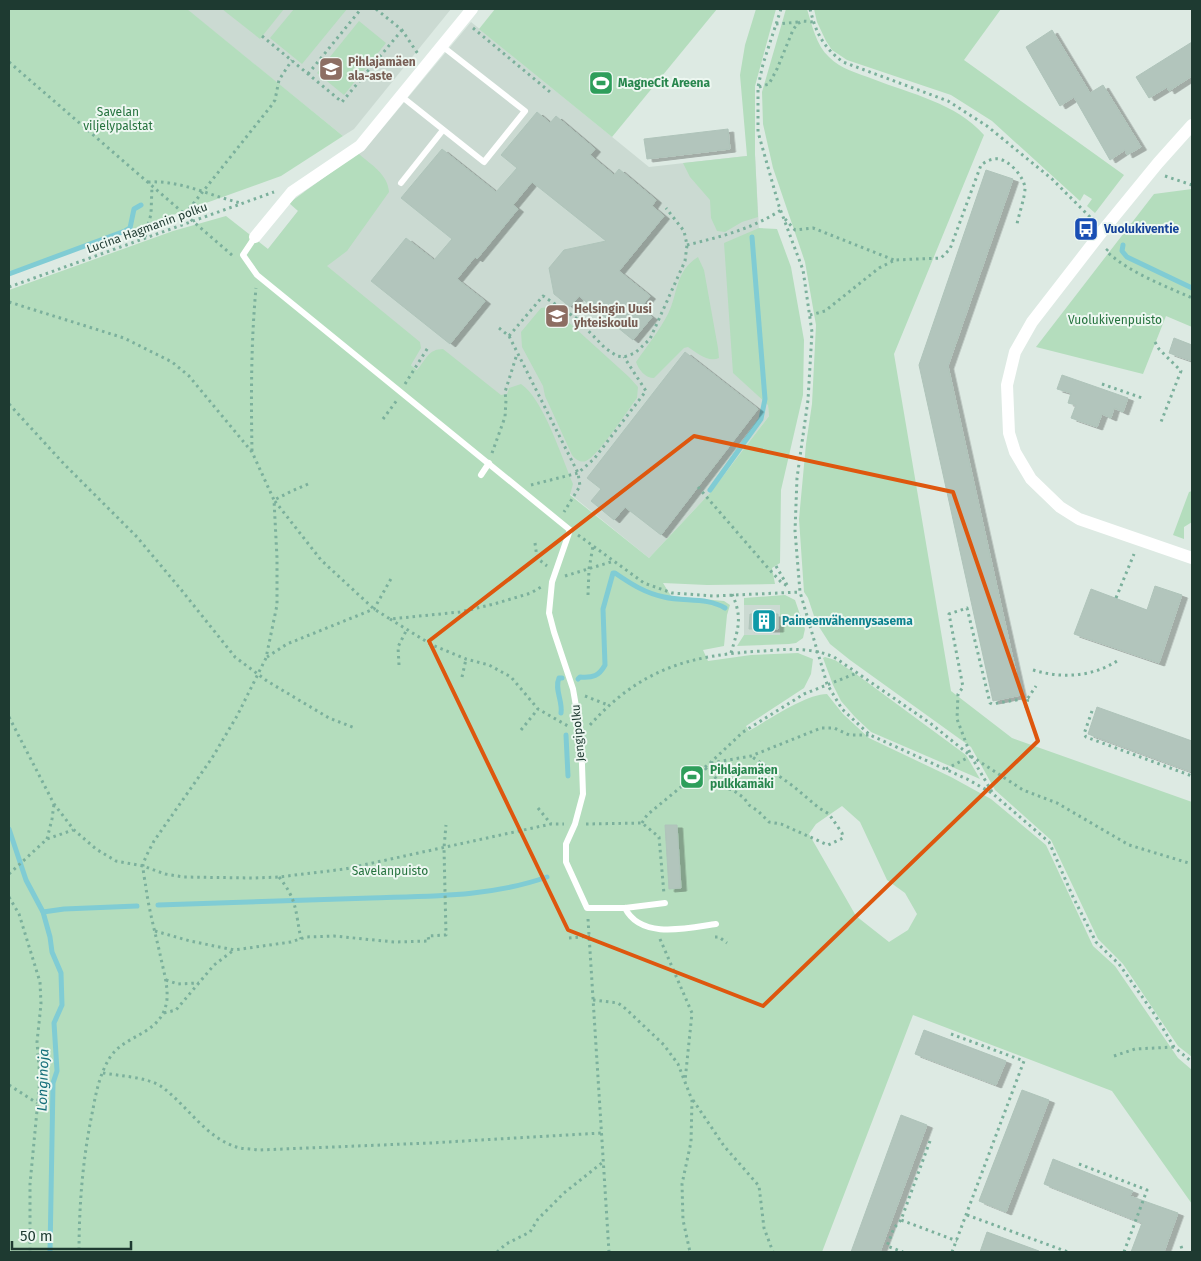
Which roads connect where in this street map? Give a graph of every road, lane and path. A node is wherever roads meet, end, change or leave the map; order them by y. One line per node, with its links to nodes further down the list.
1 (361, 9): 16 (path)
2 (376, 9): 10 (path)
3 (472, 9): 6 (street)
4 (781, 9): 9 (path)
5 (810, 9): 8 (path)
6 (462, 20): 12 (street); 18 (path)
7 (802, 22): 8 (path); 9 (path); 17 (path)
8 (814, 22): 31 (path)
9 (776, 24): 17 (path)
10 (402, 30): 13 (path); 16 (path)
11 (262, 36): 14 (path)
12 (442, 46): 19 (street); 21 (lane)
13 (420, 56)
14 (292, 60): 16 (path); 27 (path)
15 (9, 62): 23 (path)
16 (308, 74)
17 (758, 87): 32 (path)
18 (550, 92)
19 (401, 96): 21 (lane); 28 (street)
20 (1192, 125): 70 (street)
21 (443, 130): 24 (lane)
22 (1165, 176): 25 (path)
23 (148, 182): 26 (path); 27 (path)
24 (401, 183)
25 (1192, 185)
26 (152, 186): 33 (path); 38 (path)
27 (202, 192): 29 (path); 33 (path)
28 (292, 192): 29 (path, Lucina Hagmanin polku); 37 (street)
29 (242, 203): 35 (path, Lucina Hagmanin polku)
30 (666, 208): 39 (path)
31 (1082, 209)
32 (781, 210): 34 (path); 39 (path)
33 (185, 214): 35 (path)
34 (783, 217): 42 (path); 47 (path)
35 (192, 220): 38 (path, Lucina Hagmanin polku); 41 (path)
36 (1017, 224): 42 (path)
37 (255, 237): 43 (lane)
38 (145, 238): 44 (path, Lucina Hagmanin polku)
39 (687, 245): 52 (path)
40 (1106, 251): 45 (path)
41 (235, 257)
42 (894, 260): 47 (path)
43 (257, 275): 57 (path); 58 (lane)
44 (9, 287)
45 (1192, 298)
46 (9, 302): 57 (path)
47 (810, 316): 79 (path)
48 (499, 328): 49 (path)
49 (508, 336): 51 (path); 52 (path)
50 (1154, 342): 56 (path)
51 (517, 353): 58 (path); 59 (path)
52 (624, 357): 59 (path)
53 (1102, 384): 54 (path)
54 (1145, 399)
55 (9, 404): 94 (path)
56 (1160, 422)
57 (252, 452): 64 (path)
58 (489, 463): 60 (lane); 62 (lane)
59 (578, 473): 62 (path); 65 (path)
60 (481, 475)
61 (308, 484): 64 (path)
62 (518, 487): 65 (lane)
63 (698, 487): 77 (path)
64 (274, 500): 83 (path); 88 (path)
65 (562, 523): 66 (lane)
66 (570, 530): 68 (path); 74 (lane, Jengipolku)
67 (535, 543): 74 (path)
68 (593, 546): 71 (path); 73 (path)
69 (1134, 554): 82 (path)
70 (1192, 558)
71 (614, 561): 73 (path); 80 (path)
72 (776, 566): 77 (path)
73 (589, 569): 76 (path); 81 (path)
74 (555, 572): 76 (lane, Jengipolku)
75 (392, 577): 83 (path)
76 (552, 582): 84 (path); 98 (lane, Jengipolku)
77 (789, 587): 78 (path)
78 (789, 592): 79 (path); 80 (path)
79 (800, 592): 86 (path)
80 (732, 594): 87 (path)
81 (588, 596)
82 (1116, 598)
83 (374, 609): 84 (path); 88 (path)
84 (390, 619): 85 (path)
85 (407, 630): 89 (path); 91 (path)
86 (818, 650): 87 (path); 93 (path); 96 (path)
87 (730, 654): 100 (path)
88 (266, 658): 94 (path)
89 (466, 659): 95 (path); 102 (path)
90 (1120, 659): 92 (path)
91 (399, 665)
92 (1033, 670)
93 (857, 673): 96 (path); 110 (path)
94 (258, 674): 105 (path); 126 (path)
95 (462, 677)
96 (828, 684): 107 (path); 111 (path)
97 (1036, 686): 99 (path)
98 (573, 689): 100 (path); 108 (lane, Jengipolku)
99 (1028, 698): 101 (path); 110 (path)
100 (608, 705): 108 (path)
101 (1026, 708)
102 (538, 709): 106 (path); 108 (path)
103 (1092, 711): 114 (path)
104 (9, 717): 116 (path)
105 (355, 728)
106 (521, 730)
107 (870, 734): 109 (path); 113 (path)
108 (581, 735): 120 (lane, Jengipolku)
109 (751, 756): 111 (path); 112 (path)
110 (972, 756): 113 (path); 115 (path); 125 (path)
111 (710, 763): 112 (path)
112 (705, 768): 118 (path)
113 (946, 769): 115 (path)
114 (1192, 776)
115 (992, 793): 145 (path)
116 (54, 804): 122 (path); 123 (path)
117 (538, 808): 119 (path)
118 (642, 823): 120 (path); 130 (path)
119 (551, 824): 120 (path); 124 (path)
120 (575, 824): 131 (lane, Jengipolku)
121 (446, 825): 124 (path)
122 (74, 830): 123 (path); 126 (path)
123 (47, 839): 127 (path)
124 (444, 848): 128 (path); 138 (path)
125 (1192, 864)
126 (143, 866): 128 (path); 135 (path)
127 (9, 874)
128 (279, 877): 138 (path)
129 (9, 897): 152 (path)
130 (665, 903): 132 (lane)
131 (587, 908): 132 (lane); 136 (path)
132 (625, 908): 134 (lane)
133 (716, 924): 134 (lane)
134 (655, 928): 149 (path)
135 (154, 930): 139 (path); 140 (path)
136 (590, 936): 137 (path); 142 (path)
137 (569, 938)
138 (300, 939): 139 (path)
139 (234, 950): 141 (path)
140 (166, 980): 141 (path); 143 (path)
141 (199, 983): 143 (path)
142 (593, 1000): 149 (path); 153 (path)
143 (163, 1013): 148 (path)
144 (951, 1034): 157 (path)
145 (1174, 1047): 146 (path); 147 (path)
146 (1114, 1056)
147 (1192, 1062)
148 (103, 1073): 153 (path); 162 (path)
149 (685, 1082): 151 (path)
150 (9, 1085): 152 (path)
151 (692, 1100): 165 (path); 166 (path)
152 (37, 1104): 161 (path)
153 (601, 1133): 155 (path)
154 (930, 1142): 158 (path)
155 (603, 1162): 163 (path); 164 (path)
156 (1079, 1164): 170 (path)
157 (966, 1215): 159 (path); 169 (path)
158 (901, 1220): 159 (path); 167 (path)
159 (957, 1241): 168 (path)
160 (1181, 1246): 171 (path)
161 (30, 1252)
162 (79, 1252)
163 (497, 1252)
164 (609, 1252)
165 (690, 1252)
166 (773, 1252)
167 (903, 1252)
168 (952, 1252)
169 (1068, 1252)
170 (1124, 1252)
171 (1183, 1252)

